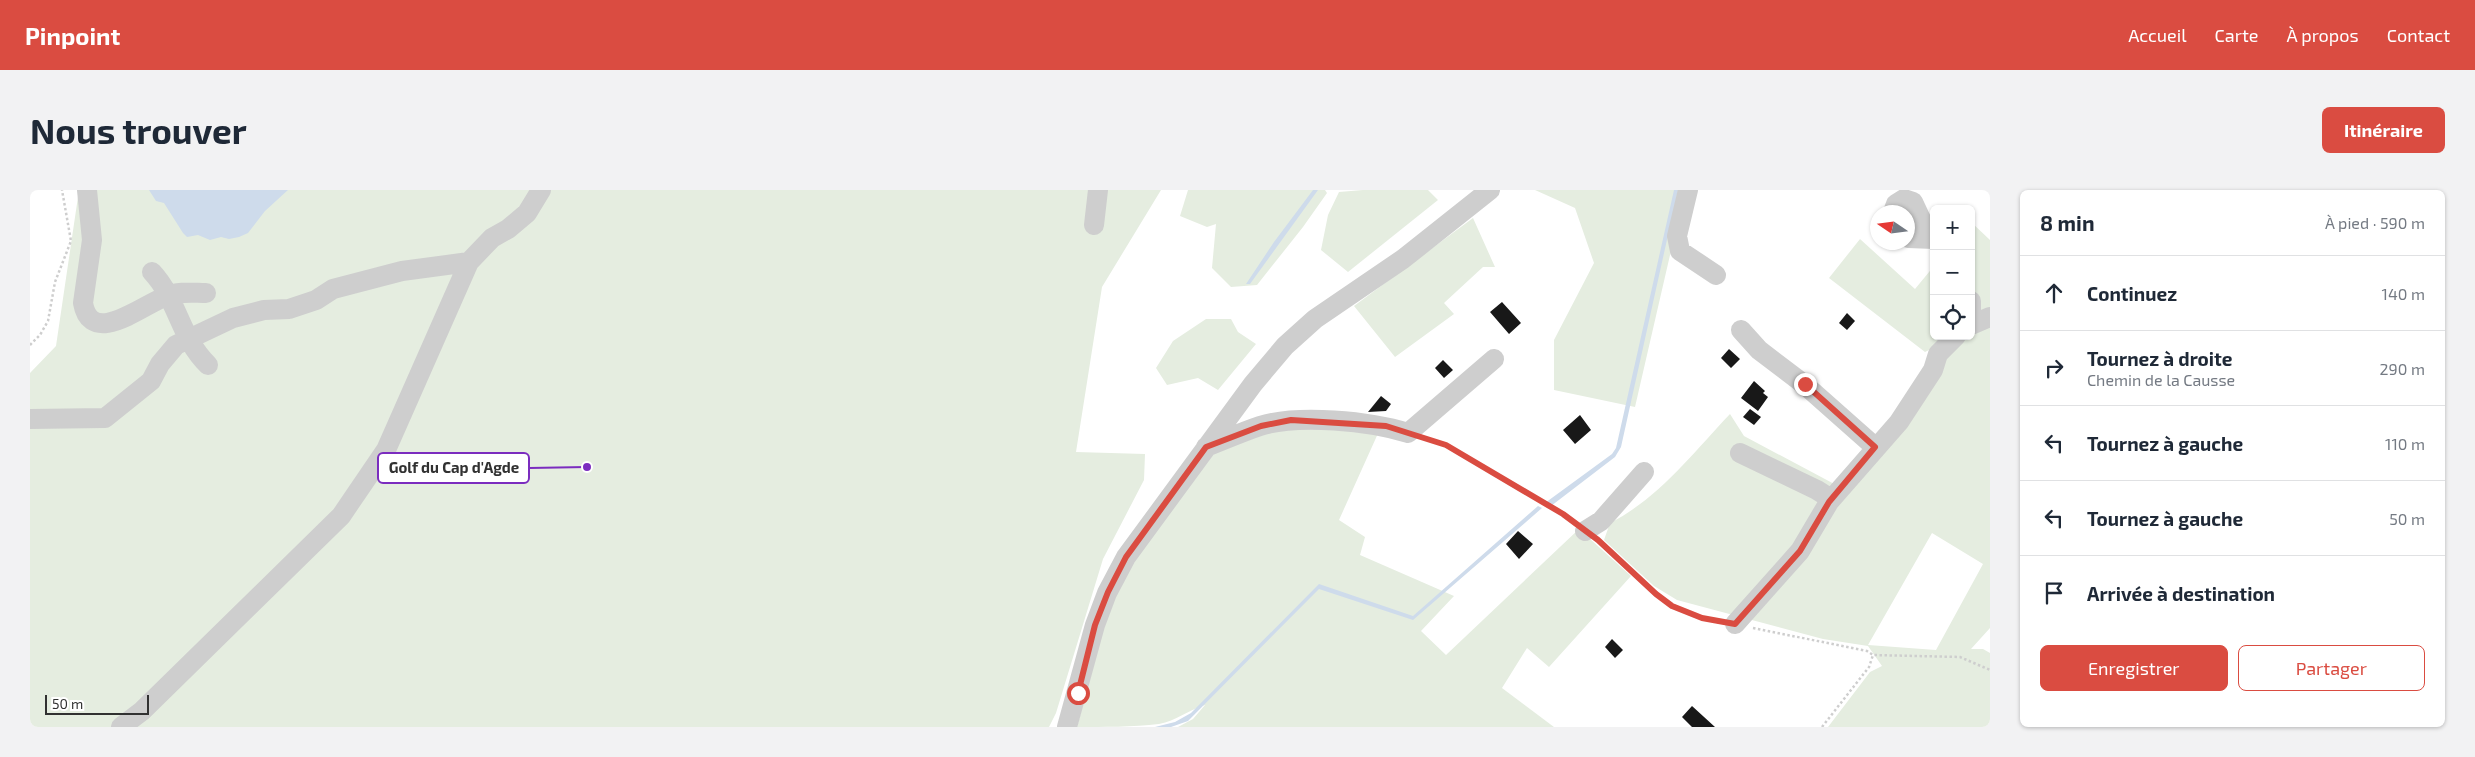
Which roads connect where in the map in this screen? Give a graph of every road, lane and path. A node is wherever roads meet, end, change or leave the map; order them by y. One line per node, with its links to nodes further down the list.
1 (62, 190): 24 (path)
2 (87, 190): 18 (street)
3 (541, 190): 14 (street)
4 (1098, 190): 10 (street)
5 (1490, 190): 29 (street)
6 (1688, 190): 16 (street)
7 (1896, 205): 8 (street)
8 (1914, 205)
9 (1915, 206): 11 (street)
10 (1094, 225)
11 (1930, 235)
12 (1915, 238): 13 (street)
13 (1930, 238)
14 (469, 262): 22 (street); 38 (street)
15 (152, 272): 18 (street)
16 (1716, 275)
17 (206, 292): 18 (street)
18 (168, 295): 22 (street)
19 (1990, 317): 20 (street)
20 (1975, 324)
21 (1741, 330): 30 (street)
22 (188, 339): 26 (street); 27 (street)
23 (1952, 340): 30 (street)
24 (30, 345)
25 (1494, 359): 28 (street)
26 (208, 365)
27 (30, 419)
28 (1408, 433): 29 (street); 34 (path)
29 (1206, 447): 39 (street)
30 (1875, 447): 33 (street)
31 (1740, 453): 33 (street)
32 (1644, 472): 34 (street)
33 (1829, 502): 35 (street)
34 (1585, 531): 35 (path)
35 (1735, 624): 36 (path)
36 (1873, 655): 37 (path); 40 (path)
37 (1990, 670)
38 (121, 727)
39 (1067, 727)
40 (1822, 727)

